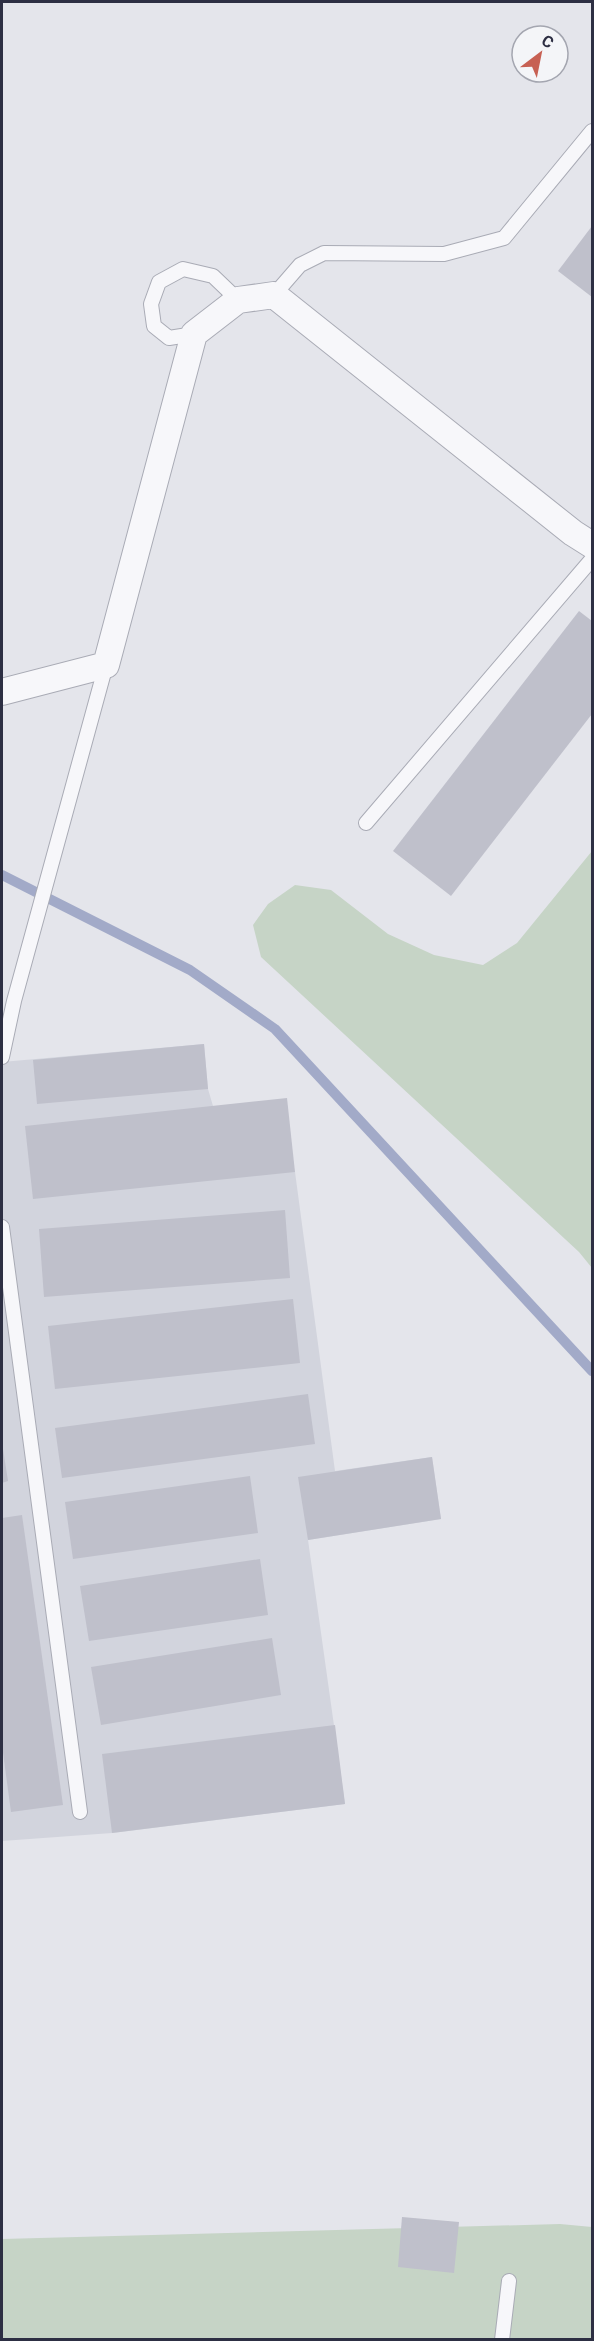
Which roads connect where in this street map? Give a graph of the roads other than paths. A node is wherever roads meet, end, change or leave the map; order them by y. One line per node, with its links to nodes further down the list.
1 (592, 131): 2 (lane)
2 (274, 295): 3 (street); 5 (street)
3 (238, 300): 4 (street); 4 (lane)
4 (194, 334): 7 (street)
5 (592, 545)
6 (592, 559): 9 (lane)
7 (106, 665): 8 (street); 10 (lane)
8 (2, 692)
9 (366, 823)
10 (8, 1001): 11 (lane)
11 (3, 1043): 12 (lane)
12 (2, 1058)
13 (2, 1227): 14 (lane)
14 (80, 1812)
15 (509, 2281): 16 (lane)
16 (502, 2340)

